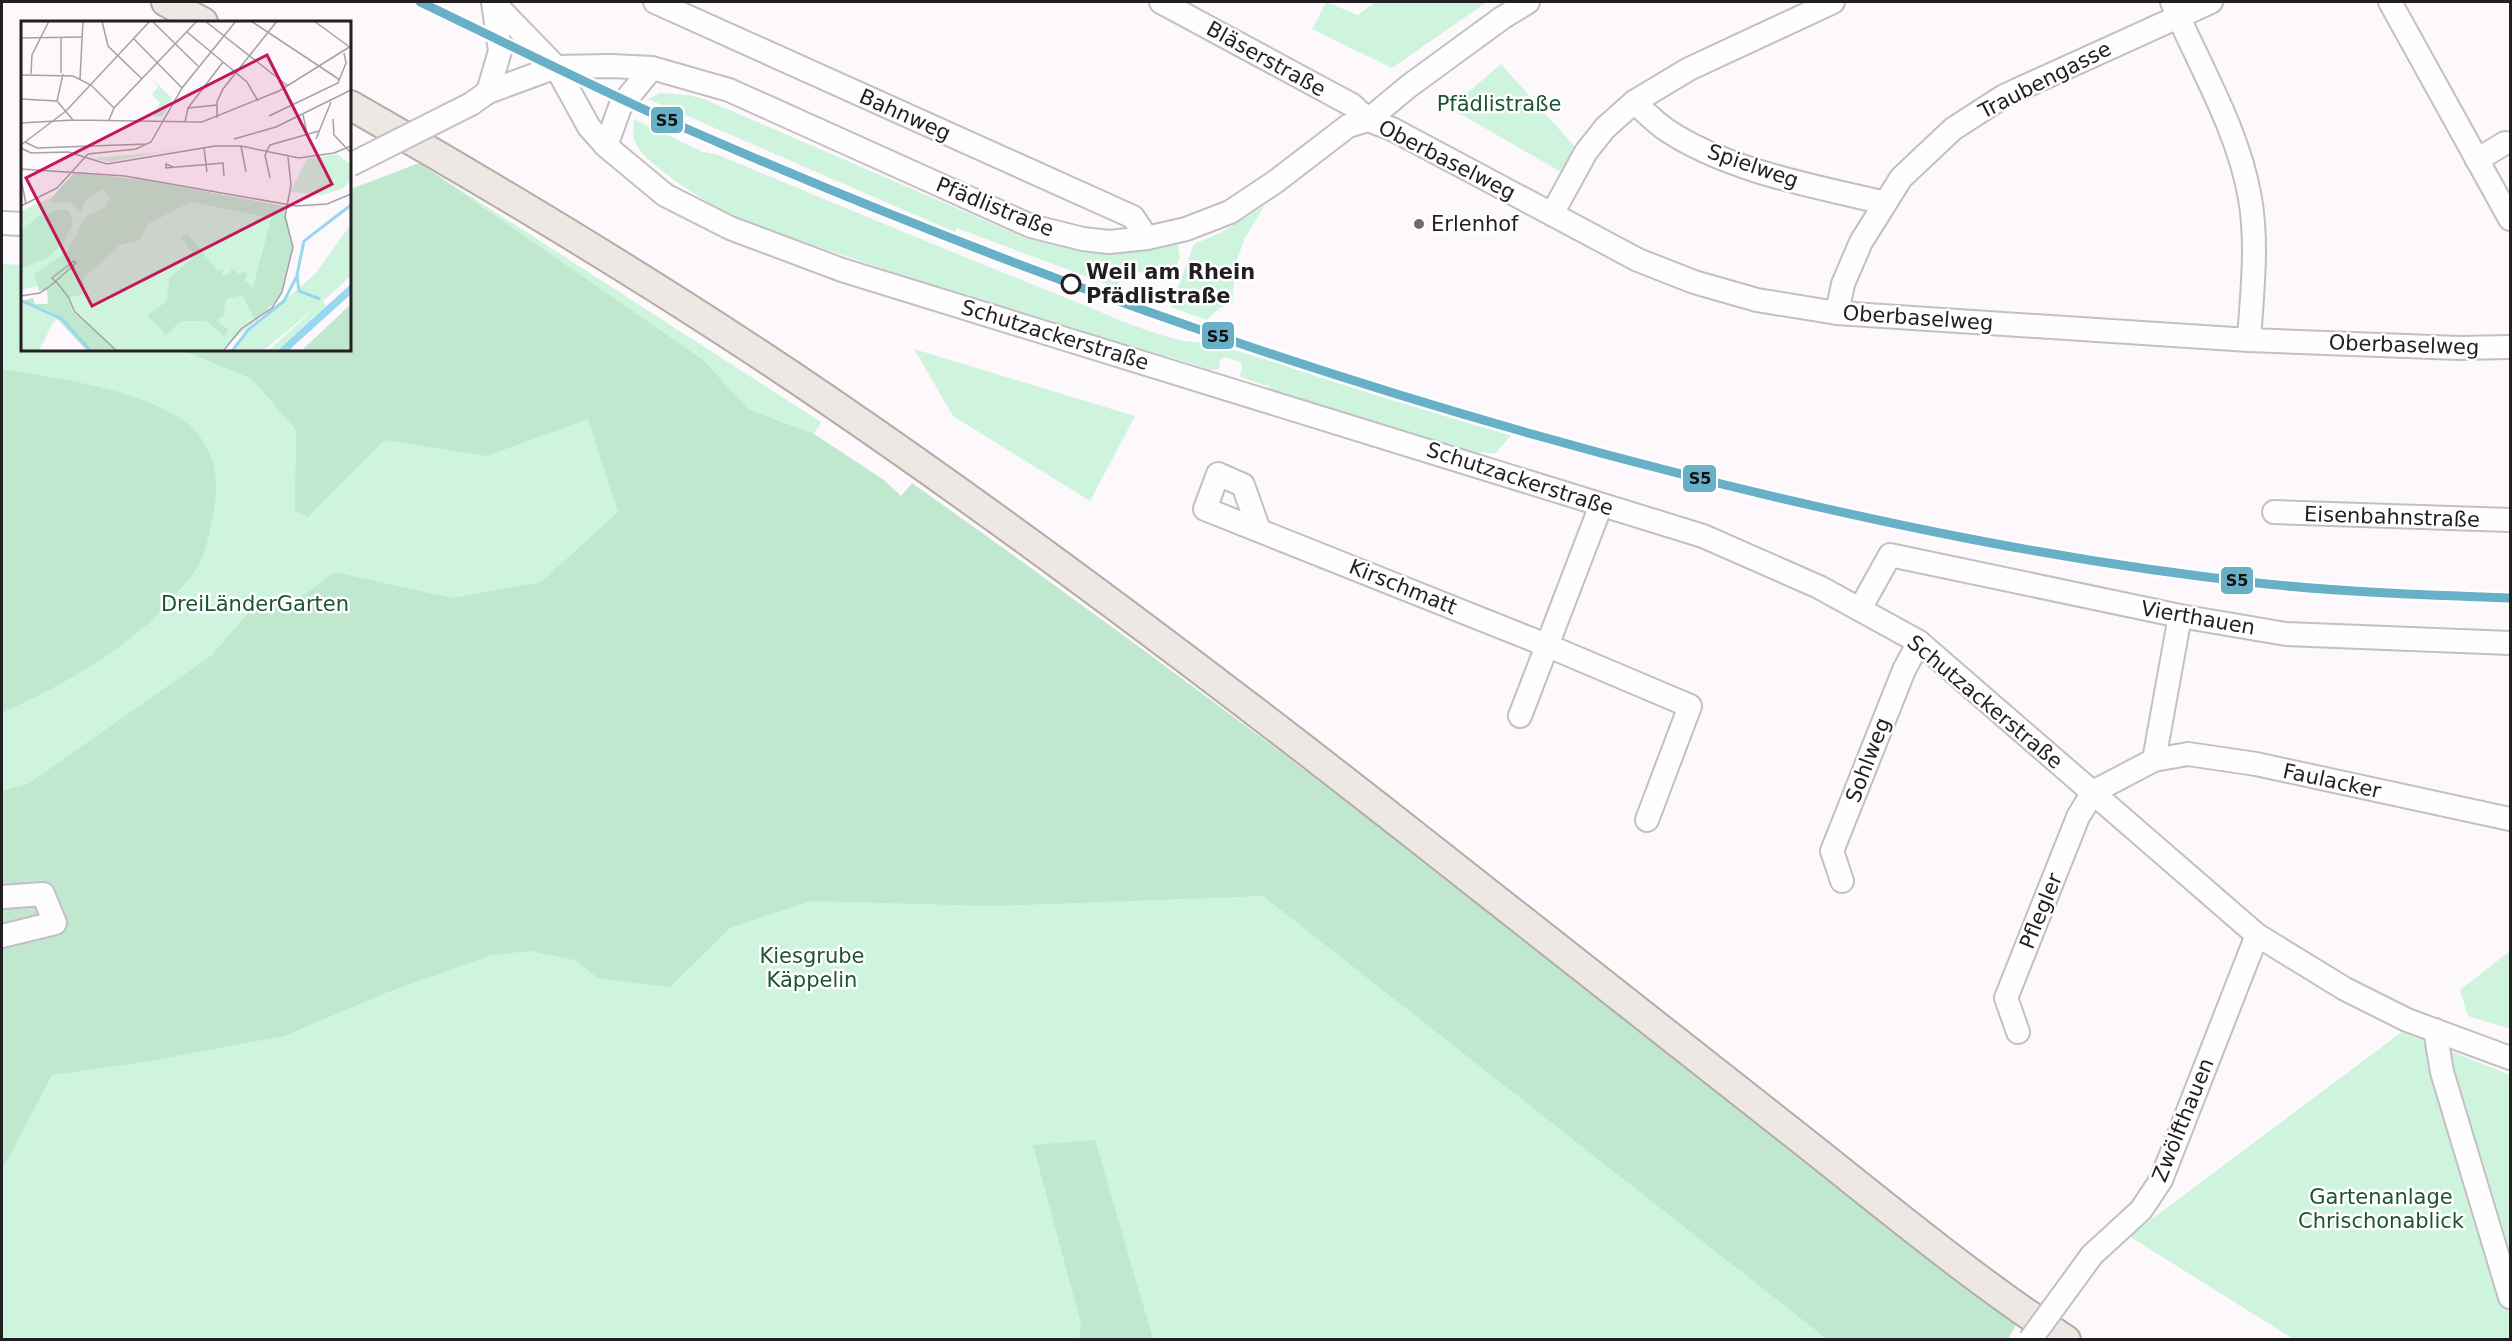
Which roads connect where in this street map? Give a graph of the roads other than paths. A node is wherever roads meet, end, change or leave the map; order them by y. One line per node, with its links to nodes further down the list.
1 (166, 2): 10 (main road)
2 (493, 2): 11 (street, Schutzackerstraße); 13 (street)
3 (655, 2): 26 (street, Bahnweg)
4 (1161, 2): 16 (street, Bläserstraße)
5 (1528, 2): 16 (street, Pfädlistraße)
6 (1833, 2): 14 (street)
7 (2211, 2): 9 (street, Traubengasse)
8 (2390, 2): 19 (street)
9 (2175, 9): 21 (street, Traubengasse); 28 (street)
10 (201, 21)
11 (556, 67): 12 (street, Pfädlistraße); 13 (street, Pfädlistraße); 18 (street, Schutzackerstraße)
12 (652, 68): 18 (street); 26 (street, Pfädlistraße)
13 (480, 98): 20 (street, Pfädlistraße, bridge)
14 (1634, 102): 21 (street, Spielweg); 22 (street)
15 (351, 106): 53 (main road)
16 (1368, 120): 22 (street, Oberbaselweg); 26 (street, Pfädlistraße)
17 (2505, 143): 19 (street)
18 (606, 146): 30 (street, Schutzackerstraße)
19 (2477, 160): 23 (street)
20 (351, 164)
21 (1886, 203): 27 (street, Traubengasse)
22 (1552, 214): 27 (street, Oberbaselweg)
23 (2510, 217)
24 (2, 223): 25 (street)
25 (21, 224)
26 (1147, 238)
27 (1837, 313): 28 (street, Oberbaselweg)
28 (2249, 340): 29 (street, Oberbaselweg)
29 (2511, 347)
30 (1601, 505): 34 (street, Schutzackerstraße); 38 (street)
31 (2274, 512): 32 (street, Eisenbahnstraße)
32 (2511, 520)
33 (1259, 530): 38 (street, Kirschmatt)
34 (1860, 609): 35 (street, Vierthauen); 36 (street, Schutzackerstraße)
35 (2180, 616): 37 (street, Vierthauen); 40 (street)
36 (1919, 642): 41 (street, Schutzackerstraße); 44 (street, Sohlweg)
37 (2511, 643)
38 (1546, 645): 39 (street); 43 (street, Kirschmatt)
39 (1520, 716)
40 (2154, 760): 41 (street, Faulacker); 42 (street, Faulacker)
41 (2094, 792): 46 (street, Schutzackerstraße); 49 (street, Pflegler)
42 (2511, 819)
43 (1647, 820)
44 (1842, 881)
45 (2, 897): 47 (street)
46 (2257, 935): 48 (street, Schutzackerstraße); 52 (street, Zwölfthauen, bridge)
47 (2, 936)
48 (2435, 1030): 50 (street, Schutzackerstraße); 51 (street)
49 (2018, 1032)
50 (2511, 1058)
51 (2511, 1297)
52 (2030, 1340)
53 (2066, 1340)

